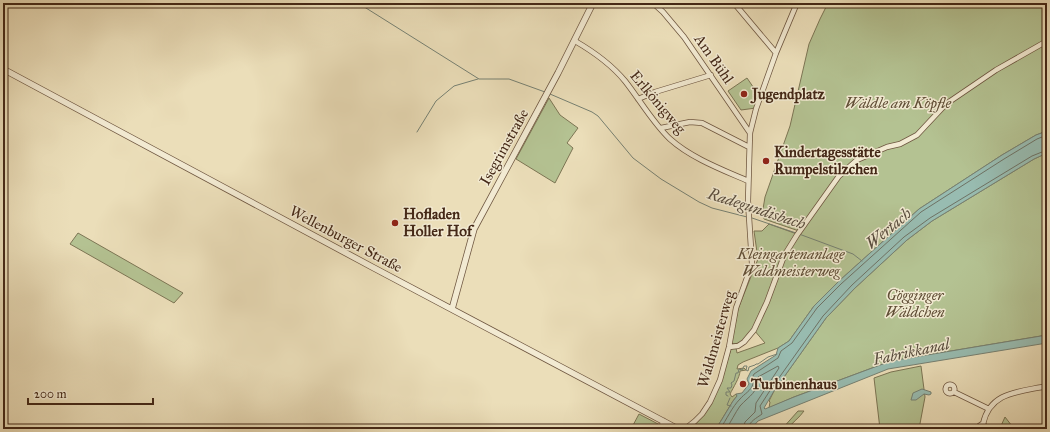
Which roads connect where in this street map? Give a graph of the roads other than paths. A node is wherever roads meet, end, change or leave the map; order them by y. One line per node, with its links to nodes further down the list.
1 (594, 3): 5 (street, Isegrimstraße)
2 (653, 3): 9 (street, Am Bühl)
3 (734, 3): 7 (street)
4 (797, 3): 7 (street, Waldmeisterweg)
5 (575, 41): 10 (street, Erlkönigweg); 15 (street, Isegrimstraße)
6 (1047, 41): 16 (street)
7 (776, 53): 12 (street, Waldmeisterweg)
8 (3, 69): 15 (street, Wellenburger Straße)
9 (711, 75): 10 (street); 12 (street, Am Bühl)
10 (638, 99): 11 (street, Erlkönigweg)
11 (661, 128): 13 (street); 14 (street, Erlkönigweg)
12 (750, 133): 13 (street, Waldmeisterweg)
13 (750, 147): 14 (street, Waldmeisterweg)
14 (748, 181): 16 (street, Waldmeisterweg)
15 (452, 309): 20 (street, Wellenburger Straße)
16 (729, 347): 21 (street, Waldmeisterweg)
17 (1047, 386): 19 (street)
18 (954, 392): 19 (street)
19 (989, 409): 22 (street)
20 (663, 421): 23 (street); 24 (street, Wellenburger Straße)
21 (695, 421): 25 (street, Waldmeisterweg); 26 (street)
22 (984, 427): 27 (street)
23 (663, 429)
24 (678, 429)
25 (685, 429)
26 (695, 429)
27 (979, 429)

